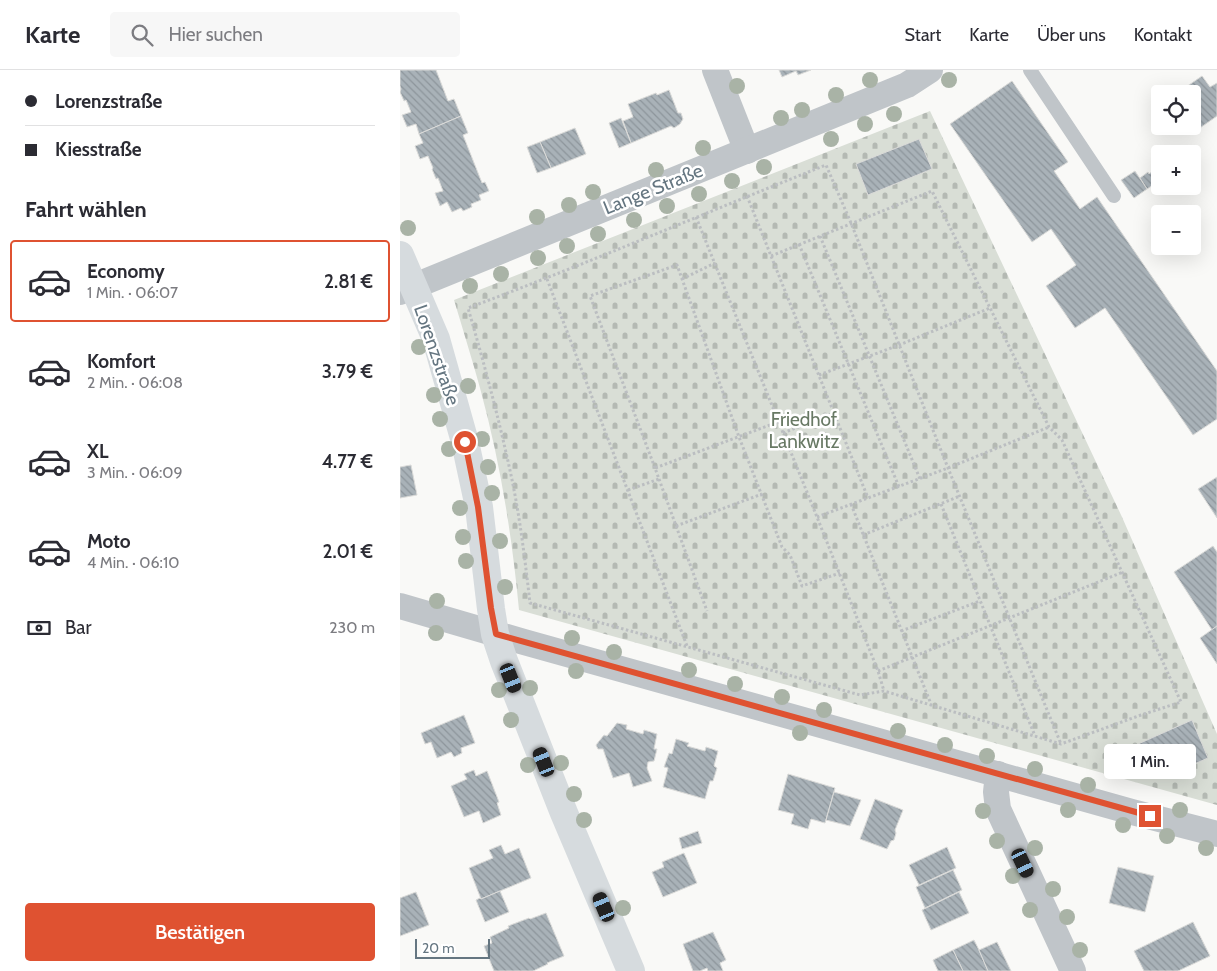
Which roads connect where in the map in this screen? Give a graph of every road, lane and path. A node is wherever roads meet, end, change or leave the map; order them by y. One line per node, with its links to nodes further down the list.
1 (715, 70): 4 (street)
2 (930, 70): 4 (street, Lange Straße)
3 (1030, 70): 6 (lane)
4 (747, 150): 16 (street, Lange Straße)
5 (747, 196): 7 (path); 8 (path); 12 (path)
6 (1114, 196)
7 (696, 217): 13 (path); 14 (path)
8 (851, 223): 9 (path); 17 (path); 18 (path)
9 (820, 236): 10 (path); 19 (path)
10 (799, 244): 12 (path); 20 (path)
11 (400, 255): 16 (street, Lorenzstraße)
12 (771, 256): 21 (path)
13 (714, 263): 15 (path); 23 (path)
14 (547, 279): 32 (path); 50 (path)
15 (682, 279): 26 (path); 27 (path)
16 (406, 290): 49 (street, Lorenzstraße)
17 (990, 308): 18 (path); 24 (path)
18 (899, 345): 19 (path); 28 (path)
19 (870, 356): 20 (path); 30 (path)
20 (848, 364): 21 (path); 31 (path)
21 (819, 375): 22 (path)
22 (834, 413): 25 (path); 35 (path)
23 (778, 422): 25 (path); 26 (path)
24 (1049, 427): 28 (path); 41 (path)
25 (783, 433): 38 (path)
26 (739, 436): 27 (path); 33 (path)
27 (655, 468): 29 (path)
28 (948, 468): 30 (path); 34 (path)
29 (659, 479): 32 (path); 39 (path)
30 (920, 479): 31 (path)
31 (899, 487): 35 (path)
32 (628, 490): 50 (path)
33 (762, 494): 39 (path); 42 (path)
34 (960, 496): 37 (path); 46 (path)
35 (868, 498): 36 (path)
36 (851, 504): 38 (path); 40 (path)
37 (940, 504): 40 (path); 43 (path)
38 (817, 517): 42 (path)
39 (676, 526): 45 (path)
40 (863, 535): 48 (path)
41 (1123, 572): 46 (path); 56 (path)
42 (840, 573): 52 (path)
43 (980, 601): 47 (path); 48 (path)
44 (400, 606): 49 (street)
45 (707, 611)
46 (1010, 618): 47 (path); 56 (path)
47 (990, 626): 51 (path); 55 (path)
48 (901, 631): 51 (path)
49 (496, 634): 57 (street); 59 (street, Lorenzstraße)
50 (687, 646): 53 (path)
51 (912, 658): 52 (path); 54 (path)
52 (878, 671): 53 (path)
53 (884, 690): 54 (path)
54 (931, 704): 55 (path)
55 (1035, 736): 56 (path)
56 (1061, 744)
57 (998, 774): 58 (street); 60 (street)
58 (1217, 834)
59 (631, 971)
60 (1073, 971)

